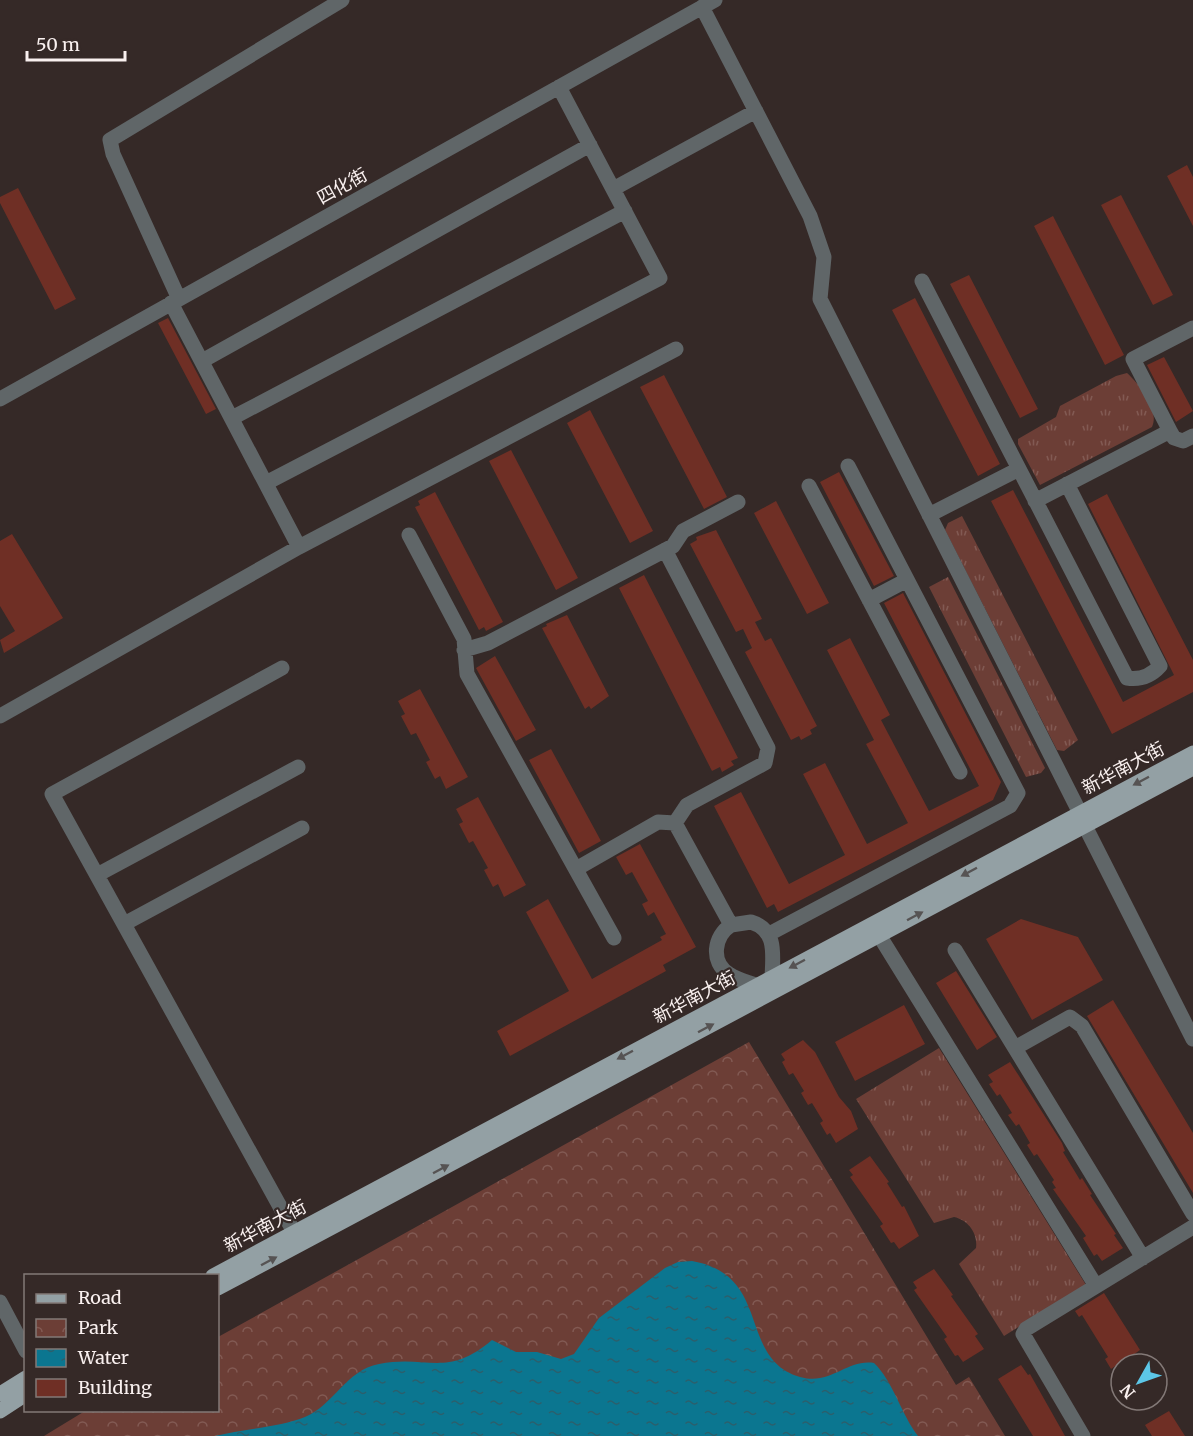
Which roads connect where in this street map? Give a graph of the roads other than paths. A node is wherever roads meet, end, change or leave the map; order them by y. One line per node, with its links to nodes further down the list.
1 (342, 0): 9 (street)
2 (709, 3): 3 (street, 四化街); 4 (street)
3 (559, 87): 5 (street); 9 (street, 四化街)
4 (756, 111): 6 (street); 24 (street)
5 (590, 146): 6 (street); 12 (street)
6 (613, 189): 7 (street)
7 (625, 211): 14 (street); 19 (street)
8 (922, 280): 18 (street)
9 (175, 301): 12 (street); 13 (street, 四化街)
10 (1193, 328): 15 (street)
11 (676, 349): 26 (street)
12 (202, 361): 14 (street)
13 (0, 399)
14 (232, 418): 19 (street)
15 (1170, 431): 16 (street); 20 (street)
16 (1193, 436)
17 (848, 466): 28 (street)
18 (1019, 469): 22 (street); 24 (street)
19 (266, 483): 26 (street)
20 (1067, 484): 22 (street); 22 (street)
21 (809, 486): 29 (street)
22 (1035, 501)
23 (738, 502): 27 (street)
24 (929, 515): 37 (street)
25 (409, 535): 30 (street)
26 (300, 547): 32 (street)
27 (665, 550): 30 (street); 38 (street)
28 (907, 580): 29 (street); 44 (street)
29 (869, 600): 36 (street)
30 (464, 650): 40 (street)
31 (282, 668): 41 (street)
32 (0, 716)
33 (1193, 753): 37 (main road, 新华南大街, one-way to 37)
34 (298, 767): 41 (street)
35 (1193, 768): 37 (main road, 新华南大街)
36 (960, 772)
37 (1082, 820): 45 (main road, 新华南大街, one-way to 37); 48 (main road, 新华南大街, one-way to 48); 50 (street)
38 (675, 823): 40 (street); 43 (street)
39 (302, 828): 42 (street)
40 (576, 868): 46 (street)
41 (97, 875): 42 (street)
42 (124, 924): 54 (street)
43 (731, 925): 44 (street); 49 (street)
44 (769, 934): 48 (street)
45 (879, 936): 57 (street); 58 (main road, 新华南大街, one-way to 45)
46 (614, 938)
47 (956, 950): 51 (street)
48 (772, 977): 49 (main road, 新华南大街)
49 (756, 985): 54 (main road, 新华南大街, one-way to 54)
50 (1193, 1039)
51 (1015, 1048): 52 (street); 55 (street)
52 (1193, 1214)
53 (1193, 1227): 55 (street)
54 (294, 1232): 56 (main road, 新华南大街)
55 (1143, 1258): 57 (street)
56 (215, 1274)
57 (1096, 1286): 65 (street)
58 (219, 1287)
59 (0, 1302): 60 (street)
60 (24, 1348)
61 (24, 1379): 62 (main road)
62 (0, 1394)
63 (24, 1395): 64 (main road)
64 (0, 1411)
65 (1083, 1436)

